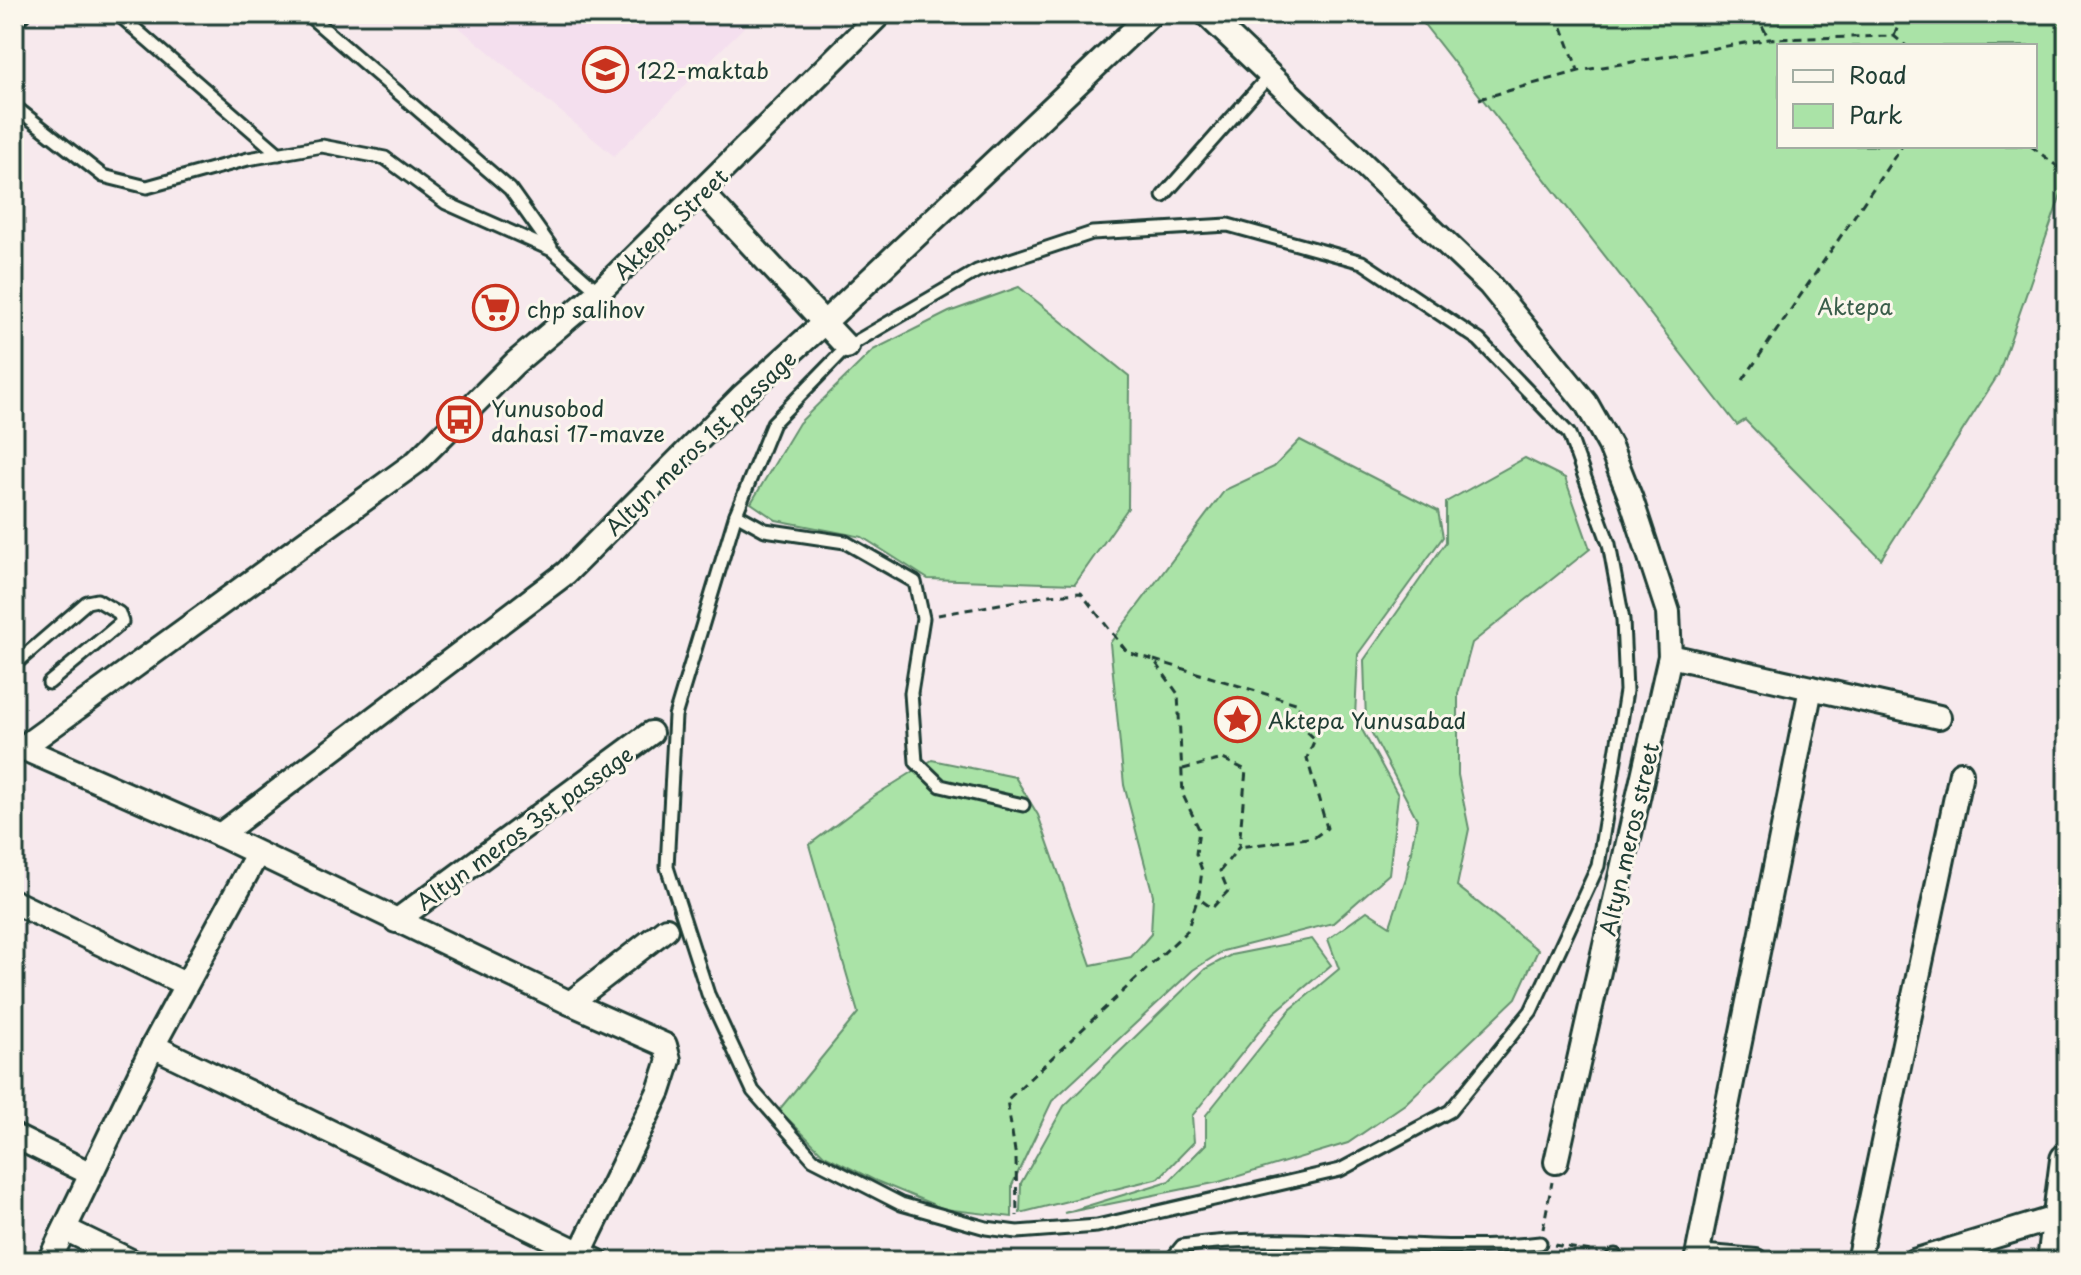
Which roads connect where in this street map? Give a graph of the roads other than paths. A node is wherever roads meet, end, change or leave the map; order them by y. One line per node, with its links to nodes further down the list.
1 (24, 14): 7 (lane)
2 (118, 14): 10 (lane)
3 (307, 14): 13 (lane)
4 (880, 14): 11 (street, Aktepa Street)
5 (1151, 14): 15 (street, Altyn meros 1st passage)
6 (1206, 14): 8 (street, Altyn meros street)
7 (14, 25)
8 (1269, 76): 12 (lane); 18 (street, Altyn meros street)
9 (14, 106): 10 (lane)
10 (279, 154): 13 (lane)
11 (702, 192): 14 (street, Aktepa Street); 15 (street)
12 (1163, 196)
13 (552, 250): 14 (lane)
14 (599, 292): 24 (street, Aktepa Street)
15 (826, 321): 16 (street); 27 (street, Altyn meros 1st passage)
16 (847, 347): 17 (lane); 17 (lane)
17 (736, 514): 26 (lane)
18 (1670, 656): 21 (street); 37 (street, Altyn meros street)
19 (14, 665): 20 (lane)
20 (49, 683)
21 (1811, 688): 22 (street); 46 (street)
22 (1939, 717)
23 (651, 733): 30 (street, Altyn meros 3st passage)
24 (18, 746): 27 (street)
25 (1961, 773): 47 (street)
26 (1023, 805)
27 (220, 835): 28 (street)
28 (256, 856): 30 (street); 32 (street)
29 (14, 902): 32 (street)
30 (396, 921): 33 (street)
31 (666, 929): 33 (street)
32 (185, 984): 34 (street)
33 (570, 1003): 42 (street)
34 (153, 1046): 38 (street); 42 (street)
35 (14, 1136): 38 (street)
36 (2067, 1160): 39 (street)
37 (1556, 1162)
38 (89, 1173): 40 (street)
39 (2062, 1210): 48 (street); 49 (street)
40 (65, 1229): 43 (street); 44 (street)
41 (1540, 1243): 45 (lane)
42 (584, 1258)
43 (49, 1261)
44 (131, 1261)
45 (1170, 1261)
46 (1756, 1261)
47 (1858, 1261)
48 (1914, 1261)
49 (2054, 1261)

